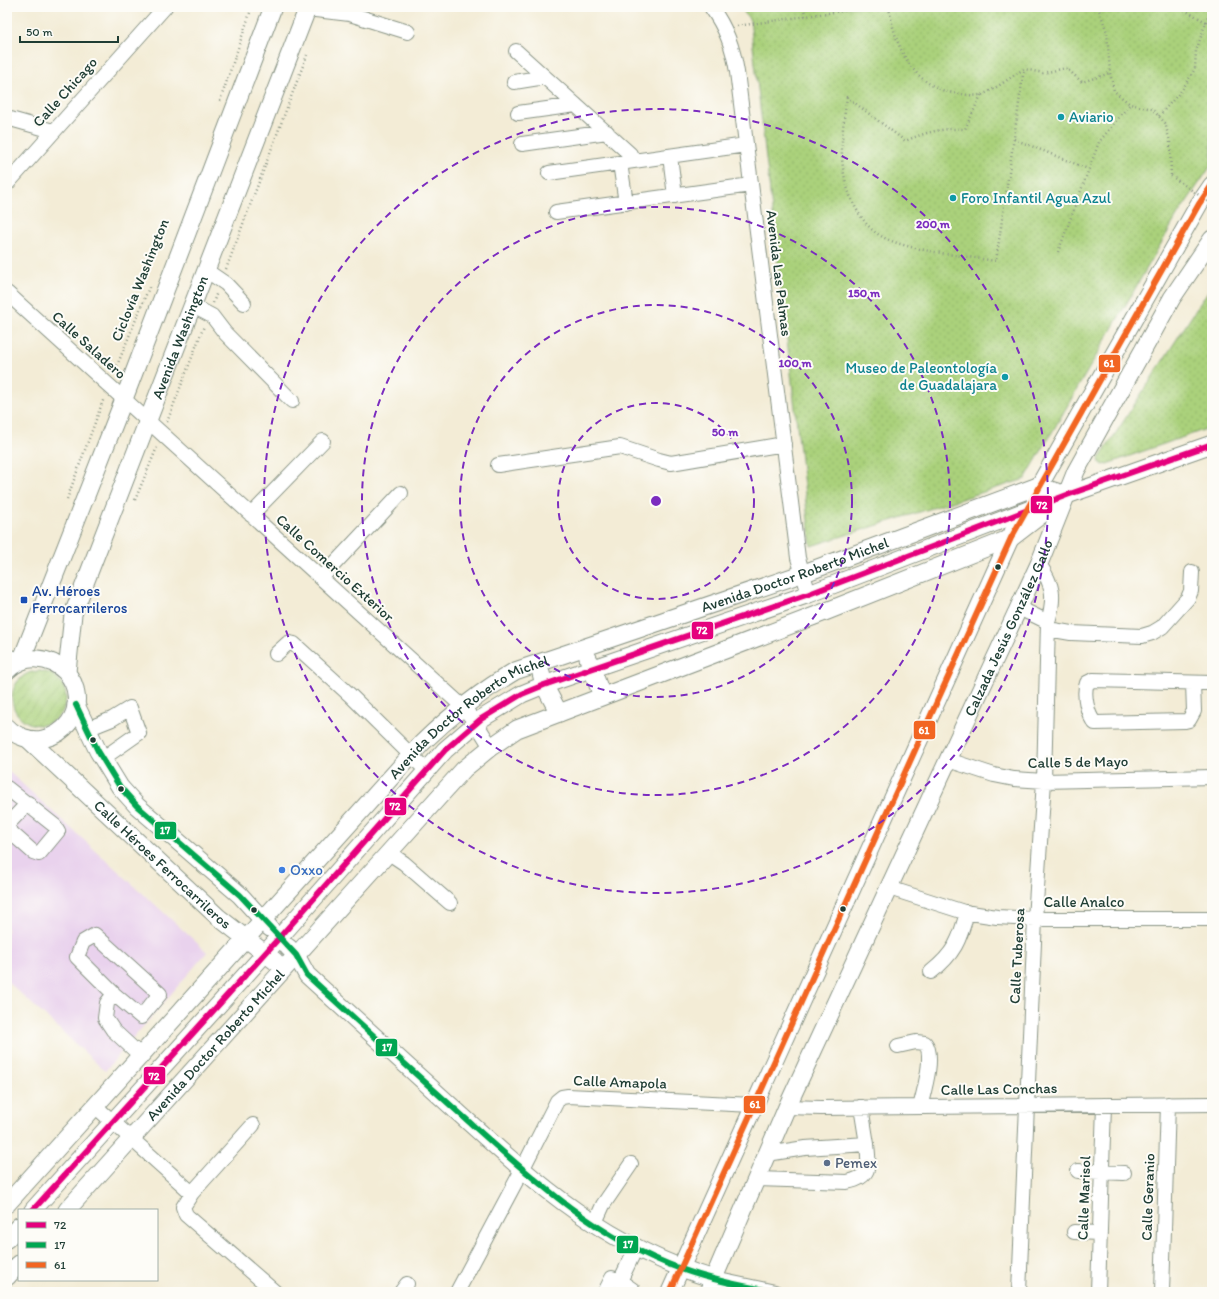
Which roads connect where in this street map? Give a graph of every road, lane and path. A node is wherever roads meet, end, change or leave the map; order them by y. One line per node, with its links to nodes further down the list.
1 (166, 7): 28 (street, Calle Chicago)
2 (252, 7): 23 (path)
3 (273, 7): 52 (main road, Avenida Washington)
4 (712, 7): 14 (street, Avenida Las Palmas)
5 (804, 7): 12 (path)
6 (869, 7): 12 (path)
7 (889, 7): 21 (path)
8 (1098, 7): 18 (path)
9 (1179, 7): 13 (path)
10 (308, 8): 15 (street); 46 (main road, Avenida Washington)
11 (1212, 8): 13 (path)
12 (805, 16): 14 (path)
13 (1206, 22): 26 (path)
14 (725, 27): 32 (street, Avenida Las Palmas)
15 (408, 32)
16 (516, 51): 19 (street)
17 (1024, 69): 18 (path); 21 (path); 30 (path)
18 (1110, 73): 22 (path)
19 (545, 77): 20 (street); 24 (street)
20 (514, 82)
21 (980, 96): 30 (path)
22 (1130, 104): 26 (path); 35 (path)
23 (219, 105)
24 (576, 105): 25 (street); 29 (street)
25 (518, 113)
26 (1159, 116): 42 (path, bridge)
27 (7, 118): 28 (street)
28 (53, 131): 37 (street, Calle Chicago)
29 (606, 132): 31 (street); 34 (street)
30 (1014, 139): 35 (path)
31 (522, 144)
32 (746, 145): 33 (street); 38 (street, Avenida Las Palmas)
33 (670, 156): 34 (street); 40 (street)
34 (626, 162): 36 (street); 41 (street)
35 (1088, 169): 45 (path)
36 (549, 173)
37 (7, 184)
38 (751, 185): 40 (street); 56 (street, Avenida Las Palmas)
39 (1212, 185): 59 (main road)
40 (675, 196): 41 (street)
41 (626, 203): 43 (street)
42 (1212, 204)
43 (556, 212)
44 (1212, 239): 61 (main road, Calzada Jesús González Gallo)
45 (1058, 252)
46 (207, 271): 49 (street); 50 (main road, Avenida Washington)
47 (151, 283): 51 (path, Ciclovía Washington)
48 (7, 293): 51 (street, Calle Saladero)
49 (244, 303)
50 (193, 306): 53 (street); 54 (main road, Avenida Washington)
51 (108, 386): 52 (street, Calle Saladero); 62 (path, Ciclovía Washington)
52 (124, 399): 54 (street, Calle Saladero); 77 (main road, Avenida Washington)
53 (292, 401)
54 (148, 422): 64 (street, Calle Comercio Exterior); 81 (main road, Avenida Washington)
55 (323, 442): 64 (street)
56 (784, 444): 58 (street); 68 (street, Avenida Las Palmas)
57 (1212, 444): 61 (main road, Avenida Doctor Roberto Michel)
58 (498, 465)
59 (1038, 486): 61 (main road); 63 (main road); 68 (main road, Avenida Doctor Roberto Michel)
60 (401, 493): 69 (street)
61 (1067, 495): 63 (main road, Avenida Doctor Roberto Michel); 65 (main road, Avenida Doctor Roberto Michel); 66 (main road, Calzada Jesús González Gallo)
62 (66, 503)
63 (1024, 513): 65 (main road); 70 (main road, Avenida Doctor Roberto Michel)
64 (251, 515): 69 (street, Calle Comercio Exterior)
65 (1011, 538): 74 (main road, Avenida Doctor Roberto Michel); 131 (main road)
66 (1039, 564): 71 (main road, Calzada Jesús González Gallo); 73 (street, Calle Tuberosa)
67 (1192, 572): 73 (street)
68 (802, 574): 70 (street, Avenida Las Palmas); 75 (main road, Avenida Doctor Roberto Michel)
69 (321, 578): 87 (street, Calle Comercio Exterior)
70 (810, 594): 72 (main road, Avenida Doctor Roberto Michel)
71 (1019, 608): 73 (street); 96 (main road, Calzada Jesús González Gallo)
72 (746, 616): 74 (main road); 79 (main road, Avenida Doctor Roberto Michel)
73 (1048, 625): 99 (street, Calle Tuberosa)
74 (755, 638): 85 (main road, Avenida Doctor Roberto Michel)
75 (585, 649): 78 (main road, Avenida Doctor Roberto Michel); 79 (main road)
76 (276, 654): 94 (street)
77 (14, 660): 80 (main road); 81 (main road)
78 (539, 664): 84 (main road); 87 (main road, Avenida Doctor Roberto Michel)
79 (591, 668): 84 (main road, Avenida Doctor Roberto Michel); 85 (main road)
80 (7, 672)
81 (67, 672): 86 (main road)
82 (1193, 683): 82 (street); 83 (street)
83 (1212, 683)
84 (544, 685): 88 (main road); 89 (main road, Avenida Doctor Roberto Michel)
85 (602, 696): 88 (main road, Avenida Doctor Roberto Michel)
86 (76, 704): 91 (main road, Calle Héroes Ferrocarrileros); 92 (main road)
87 (462, 706): 89 (street, Calle Comercio Exterior); 94 (main road, Avenida Doctor Roberto Michel)
88 (559, 713): 93 (main road, Avenida Doctor Roberto Michel)
89 (476, 723): 93 (street, Calle Comercio Exterior); 97 (main road, Avenida Doctor Roberto Michel)
90 (7, 726): 92 (main road, Calle Héroes Ferrocarrileros)
91 (87, 729): 95 (main road, Calle Héroes Ferrocarrileros); 95 (street)
92 (28, 739): 119 (main road, Calle Héroes Ferrocarrileros)
93 (491, 747): 100 (main road, Avenida Doctor Roberto Michel)
94 (410, 756): 97 (street); 105 (main road, Avenida Doctor Roberto Michel)
95 (102, 759): 118 (main road, Calle Héroes Ferrocarrileros)
96 (948, 760): 99 (street, Calle 5 de Mayo); 111 (main road, Calzada Jesús González Gallo)
97 (429, 767): 100 (main road); 102 (main road, Avenida Doctor Roberto Michel)
98 (1212, 777): 99 (street, Calle 5 de Mayo)
99 (1044, 780): 116 (street, Calle Tuberosa)
100 (453, 782): 104 (main road, Avenida Doctor Roberto Michel)
101 (7, 788): 103 (street)
102 (409, 790): 104 (main road); 105 (main road); 109 (main road, Avenida Doctor Roberto Michel)
103 (28, 803): 106 (street); 107 (street)
104 (432, 806): 108 (main road, Avenida Doctor Roberto Michel)
105 (359, 813): 118 (main road, Avenida Doctor Roberto Michel)
106 (7, 825)
107 (7, 829)
108 (389, 853): 110 (main road, Avenida Doctor Roberto Michel); 113 (street)
109 (342, 868): 110 (main road); 112 (main road, Avenida Doctor Roberto Michel)
110 (361, 884): 115 (main road, Avenida Doctor Roberto Michel)
111 (889, 888): 114 (street, Calle Analco); 135 (main road, Calzada Jesús González Gallo)
112 (315, 897): 115 (main road); 120 (main road, Avenida Doctor Roberto Michel)
113 (450, 903)
114 (967, 912): 116 (street, Calle Analco); 123 (street)
115 (334, 913): 122 (main road, Avenida Doctor Roberto Michel)
116 (1035, 919): 117 (street, Calle Analco); 134 (street, Calle Tuberosa)
117 (1212, 919)
118 (263, 920): 119 (main road, Avenida Doctor Roberto Michel); 120 (main road, Calle Héroes Ferrocarrileros)
119 (246, 938): 121 (main road, Calle Héroes Ferrocarrileros); 128 (main road, Avenida Doctor Roberto Michel)
120 (280, 938): 121 (main road, Avenida Doctor Roberto Michel); 122 (main road, Calle Héroes Ferrocarrileros)
121 (265, 954): 122 (main road, Calle Héroes Ferrocarrileros); 124 (main road, Avenida Doctor Roberto Michel)
122 (290, 962): 126 (main road, Avenida Doctor Roberto Michel); 144 (main road, Calle Héroes Ferrocarrileros)
123 (931, 972)
124 (241, 981): 126 (main road); 138 (main road, Avenida Doctor Roberto Michel)
125 (114, 994): 125 (street); 128 (street)
126 (259, 997): 140 (main road, Avenida Doctor Roberto Michel)
127 (898, 1046): 137 (street)
128 (141, 1056): 133 (main road, Avenida Doctor Roberto Michel)
129 (1168, 1104): 130 (street, Calle Las Conchas); 132 (street, Calle Las Conchas); 173 (street, Calle Geranio)
130 (1212, 1104)
131 (754, 1105): 144 (street, Calle Amapola); 161 (main road)
132 (1104, 1105): 134 (street, Calle Las Conchas); 146 (street, Calle Marisol)
133 (95, 1106): 138 (street); 151 (main road, Avenida Doctor Roberto Michel)
134 (1027, 1106): 137 (street, Calle Las Conchas); 171 (street, Calle Tuberosa)
135 (787, 1107): 136 (street, Calle Las Conchas); 142 (main road, Calzada Jesús González Gallo)
136 (861, 1107): 137 (street, Calle Las Conchas); 141 (street)
137 (920, 1107)
138 (114, 1122): 140 (street); 149 (main road, Avenida Doctor Roberto Michel)
139 (254, 1125): 150 (street)
140 (132, 1138): 150 (street); 152 (main road, Avenida Doctor Roberto Michel)
141 (867, 1144): 142 (street); 148 (street)
142 (767, 1154): 148 (main road, Calzada Jesús González Gallo)
143 (631, 1164): 154 (street)
144 (522, 1170): 154 (main road, Calle Héroes Ferrocarrileros); 166 (street, Calle Amapola)
145 (1078, 1171): 146 (street)
146 (1102, 1172): 147 (street); 157 (street, Calle Marisol)
147 (1124, 1173)
148 (756, 1179): 164 (main road, Calzada Jesús González Gallo)
149 (59, 1182): 152 (main road); 153 (main road, Avenida Doctor Roberto Michel)
150 (192, 1192): 165 (street)
151 (7, 1204)
152 (73, 1204)
153 (34, 1209)
154 (594, 1225): 159 (main road, Calle Héroes Ferrocarrileros)
155 (18, 1227): 158 (main road)
156 (1074, 1232): 157 (street)
157 (1100, 1233): 172 (street, Calle Marisol)
158 (7, 1239)
159 (636, 1248): 161 (main road, Calle Héroes Ferrocarrileros); 163 (street)
160 (18, 1265): 162 (main road)
161 (680, 1269): 164 (main road, Calle Héroes Ferrocarrileros); 169 (main road)
162 (7, 1277)
163 (620, 1281): 167 (street); 168 (street)
164 (711, 1285): 170 (street)
165 (275, 1292)
166 (457, 1292)
167 (605, 1292)
168 (632, 1292)
169 (670, 1292)
170 (775, 1292)
171 (1019, 1292)
172 (1098, 1292)
173 (1162, 1292)

